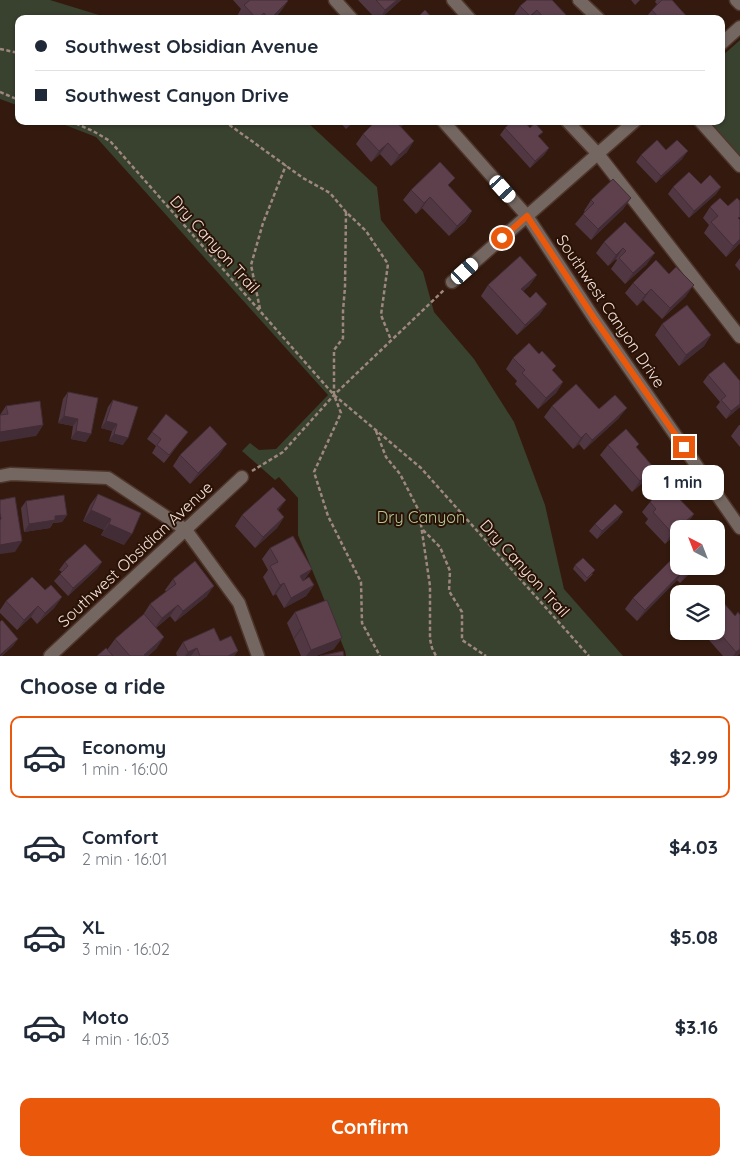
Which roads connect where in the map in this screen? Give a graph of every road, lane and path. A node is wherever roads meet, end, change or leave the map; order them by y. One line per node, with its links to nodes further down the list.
1 (335, 0): 6 (street)
2 (453, 0): 7 (street)
3 (579, 0): 8 (street)
4 (736, 0): 5 (street)
5 (740, 4)
6 (348, 15)
7 (466, 15)
8 (595, 15)
9 (740, 27): 10 (street)
10 (725, 40)
11 (0, 49): 12 (path)
12 (15, 52)
13 (0, 92): 14 (path)
14 (15, 98)
15 (79, 125): 27 (path, Dry Canyon Trail)
16 (230, 125): 22 (path)
17 (447, 125): 25 (street, Southwest Canyon Drive)
18 (571, 125): 21 (street)
19 (631, 125): 21 (street)
20 (704, 125): 23 (street)
21 (598, 154): 25 (street); 28 (street)
22 (286, 165): 24 (path); 27 (path)
23 (740, 166)
24 (346, 212): 29 (path); 30 (path)
25 (527, 216): 26 (street); 35 (street, Southwest Canyon Drive)
26 (452, 282): 29 (path)
27 (260, 312): 30 (path, Dry Canyon Trail)
28 (740, 337)
29 (391, 340): 30 (path)
30 (334, 394): 31 (path, Dry Canyon Trail); 33 (path); 39 (path)
31 (375, 429): 34 (path); 42 (path, Dry Canyon Trail)
32 (0, 476): 36 (street)
33 (242, 476): 36 (street, Southwest Obsidian Avenue)
34 (422, 528): 40 (path); 41 (path)
35 (740, 528)
36 (186, 530): 37 (street, Southwest Obsidian Avenue); 38 (street)
37 (50, 656)
38 (258, 656)
39 (380, 656)
40 (436, 656)
41 (486, 656)
42 (589, 656)

